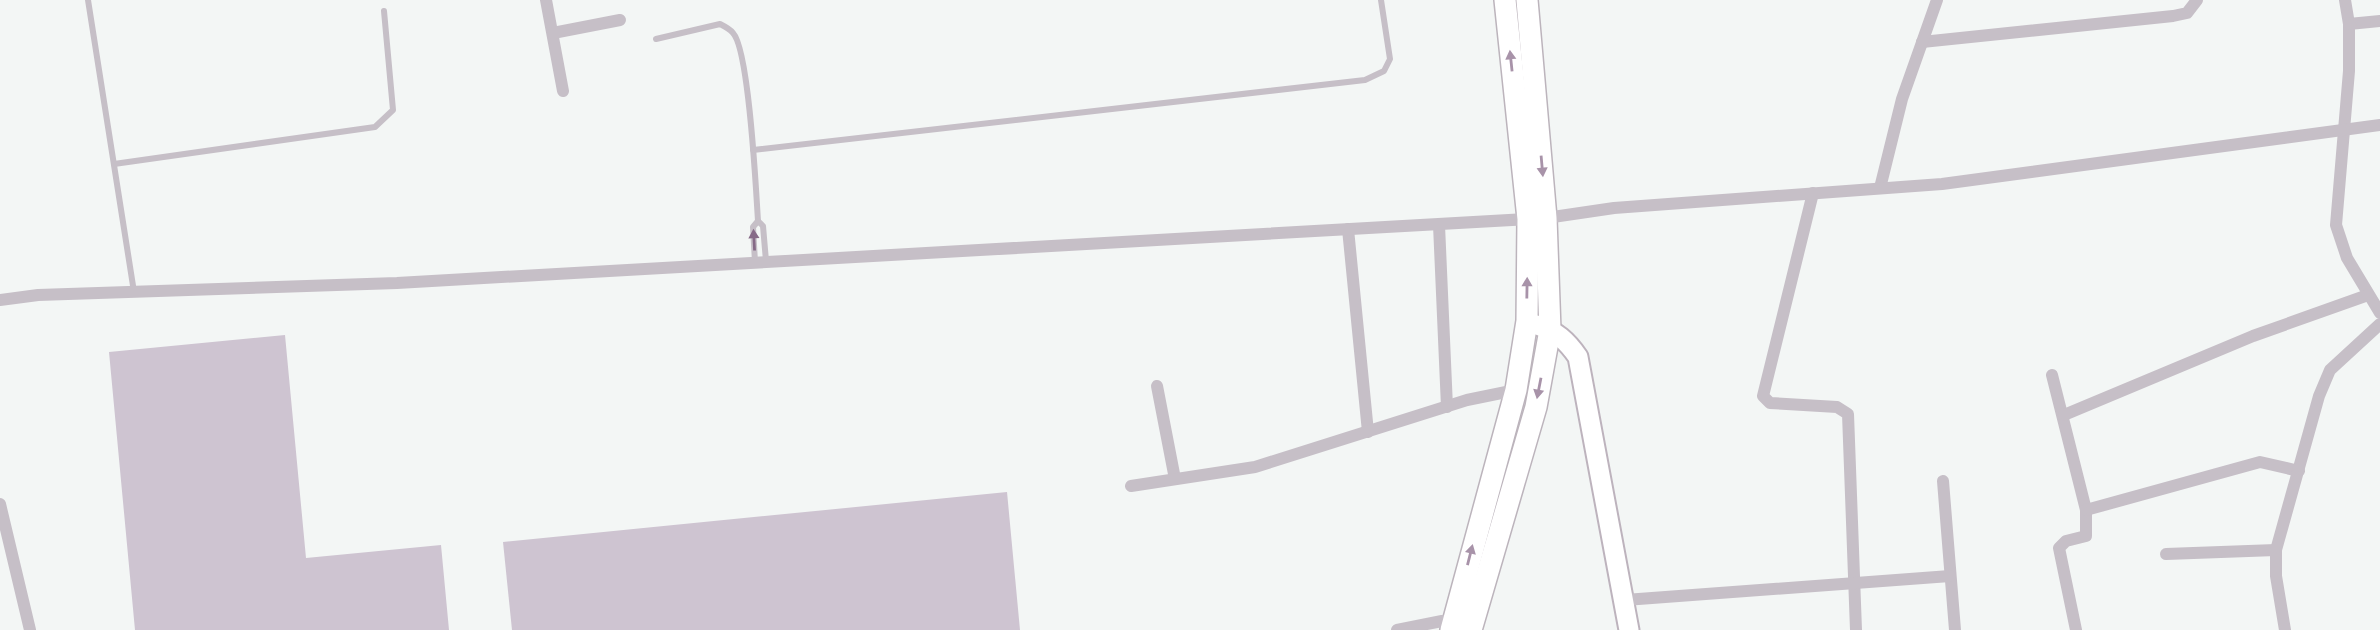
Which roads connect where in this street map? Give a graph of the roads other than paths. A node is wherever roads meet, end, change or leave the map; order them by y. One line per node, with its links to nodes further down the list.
1 (88, 0): 21 (lane)
2 (546, 0): 13 (street)
3 (1381, 0): 20 (lane)
4 (1505, 0): 18 (main road, one-way to 4)
5 (1527, 0): 18 (main road)
6 (1937, 0): 15 (street)
7 (2197, 0): 15 (street)
8 (2345, 0): 12 (street)
9 (384, 11): 21 (lane)
10 (620, 20): 13 (street)
11 (2380, 21): 12 (street)
12 (2349, 24): 19 (street)
13 (553, 33): 16 (street)
14 (656, 39): 20 (lane)
15 (1923, 42): 22 (street)
16 (563, 91)
17 (2380, 125): 19 (street)
18 (1529, 132): 24 (main road)
19 (2343, 132): 22 (street); 30 (street)
20 (753, 150): 25 (lane)
21 (114, 163): 29 (lane)
22 (1880, 188): 23 (street)
23 (1813, 193): 24 (street); 51 (street)
24 (1537, 218): 26 (street); 33 (main road, one-way to 24); 35 (main road)
25 (758, 220): 28 (lane); 28 (lane, one-way to 25)
26 (1439, 225): 27 (street); 39 (street)
27 (1348, 229): 28 (street); 41 (street)
28 (760, 261): 29 (street)
29 (134, 292): 31 (street)
30 (2368, 295): 32 (street); 40 (street)
31 (0, 300)
32 (2380, 313)
33 (1527, 321): 35 (main road); 38 (main road)
34 (2380, 324): 42 (street)
35 (1550, 330): 52 (main road); 53 (main road, one-way to 53)
36 (2052, 375): 40 (street)
37 (1157, 386): 43 (street)
38 (1516, 390): 39 (street); 53 (main road, one-way to 38)
39 (1447, 407): 41 (street)
40 (2064, 415): 47 (street)
41 (1367, 432): 43 (street)
42 (2299, 471): 47 (street); 48 (street)
43 (1175, 479): 45 (street)
44 (1943, 481): 50 (street)
45 (1131, 486)
46 (0, 504): 54 (street)
47 (2086, 510): 59 (street)
48 (2276, 550): 49 (street); 60 (street)
49 (2166, 554)
50 (1950, 576): 51 (street); 58 (street)
51 (1853, 583): 52 (street); 57 (street)
52 (1625, 600): 56 (main road)
53 (1462, 627): 55 (street)
54 (30, 630)
55 (1397, 630)
56 (1629, 630)
57 (1856, 630)
58 (1955, 630)
59 (2076, 630)
60 (2285, 630)

